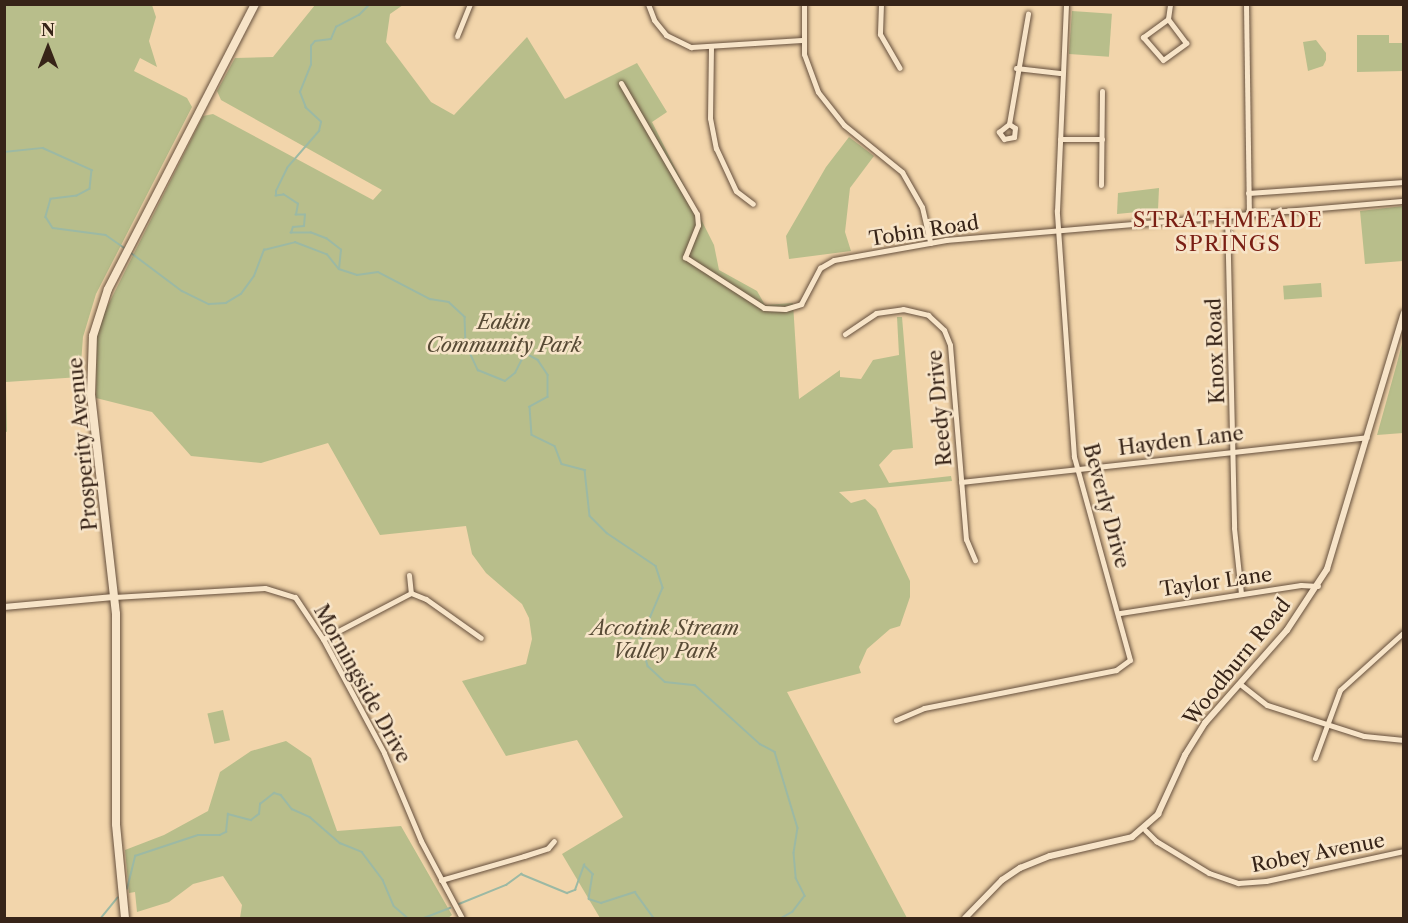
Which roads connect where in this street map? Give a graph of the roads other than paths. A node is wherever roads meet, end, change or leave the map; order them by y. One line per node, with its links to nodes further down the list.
1 (255, 4): 42 (main road, Prosperity Avenue)
2 (470, 4): 11 (street)
3 (648, 4): 13 (street)
4 (804, 4): 12 (street)
5 (881, 4): 14 (street)
6 (1066, 4): 16 (street, Beverly Drive)
7 (1170, 4): 10 (street)
8 (1246, 4): 24 (street)
9 (1028, 14): 15 (street)
10 (1168, 19): 10 (street)
11 (457, 36)
12 (802, 40): 13 (street); 30 (street)
13 (711, 47): 26 (street)
14 (900, 68)
15 (1016, 68): 16 (street); 19 (street)
16 (1060, 73): 20 (street, Beverly Drive)
17 (621, 83): 30 (street, Tobin Road)
18 (1102, 91): 21 (street)
19 (1009, 124)
20 (1060, 138): 21 (street); 29 (street, Beverly Drive)
21 (1102, 139): 23 (street)
22 (1404, 182): 24 (street)
23 (1101, 185)
24 (1248, 193): 27 (street)
25 (1404, 201): 27 (street, Tobin Road)
26 (753, 204)
27 (1249, 212): 28 (street, Tobin Road)
28 (1227, 214): 29 (street, Tobin Road); 34 (street, Knox Road)
29 (1058, 229): 30 (street, Tobin Road); 35 (street, Beverly Drive)
30 (930, 243)
31 (1404, 313): 33 (street, Woodburn Road)
32 (845, 334): 36 (street, Reedy Drive)
33 (1367, 437): 34 (street, Hayden Lane); 39 (street, Woodburn Road)
34 (1234, 450): 35 (street, Hayden Lane); 41 (street, Knox Road)
35 (1076, 469): 36 (street, Hayden Lane); 44 (street, Beverly Drive)
36 (962, 482): 37 (street, Reedy Drive)
37 (975, 560)
38 (409, 575): 40 (street)
39 (1318, 586): 41 (street, Taylor Lane); 48 (street, Woodburn Road)
40 (411, 593): 46 (street); 47 (street)
41 (1240, 594): 44 (street, Taylor Lane)
42 (114, 597): 43 (street); 47 (street, Morningside Drive); 57 (main road, Prosperity Avenue)
43 (4, 607)
44 (1120, 613): 49 (street, Beverly Drive)
45 (1404, 632): 50 (street)
46 (481, 638)
47 (323, 639): 56 (street, Morningside Drive)
48 (1240, 684): 50 (street); 53 (street, Woodburn Road)
49 (896, 720)
50 (1326, 724): 51 (street); 52 (street)
51 (1404, 740)
52 (1315, 758)
53 (1145, 830): 55 (street, Robey Avenue); 59 (street)
54 (554, 841): 56 (street)
55 (1404, 851)
56 (441, 880): 58 (street, Morningside Drive)
57 (125, 918)
58 (462, 918)
59 (965, 918)

